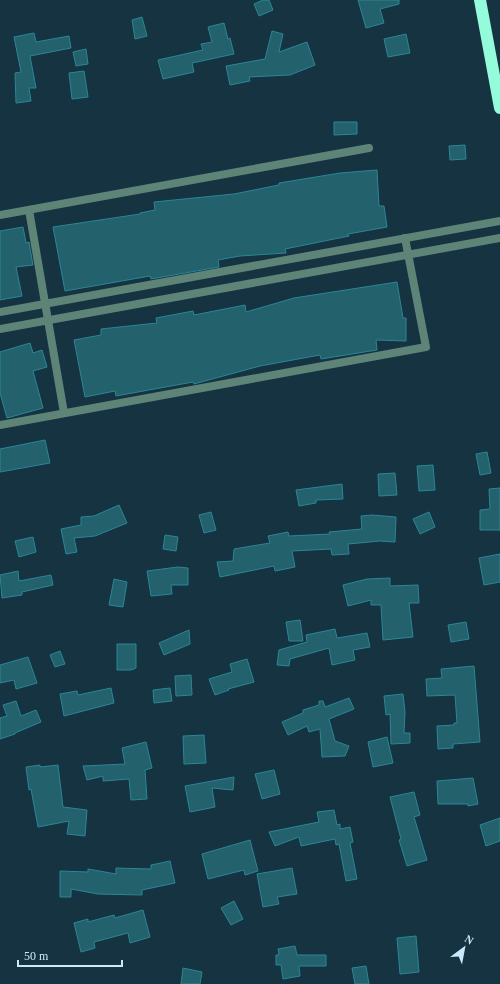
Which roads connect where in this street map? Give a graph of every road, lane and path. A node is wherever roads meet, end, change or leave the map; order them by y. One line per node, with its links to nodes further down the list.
1 (480, 0): 2 (highway)
2 (500, 108)
3 (369, 148): 4 (street)
4 (29, 210): 5 (street); 10 (street)
5 (0, 215)
6 (500, 221): 7 (street)
7 (405, 238): 9 (street); 10 (street)
8 (500, 238): 9 (street)
9 (408, 255): 12 (street); 14 (street)
10 (45, 304): 11 (street); 12 (street)
11 (0, 312)
12 (48, 320): 13 (street); 14 (street)
13 (0, 329)
14 (64, 413): 15 (street)
15 (0, 425)

